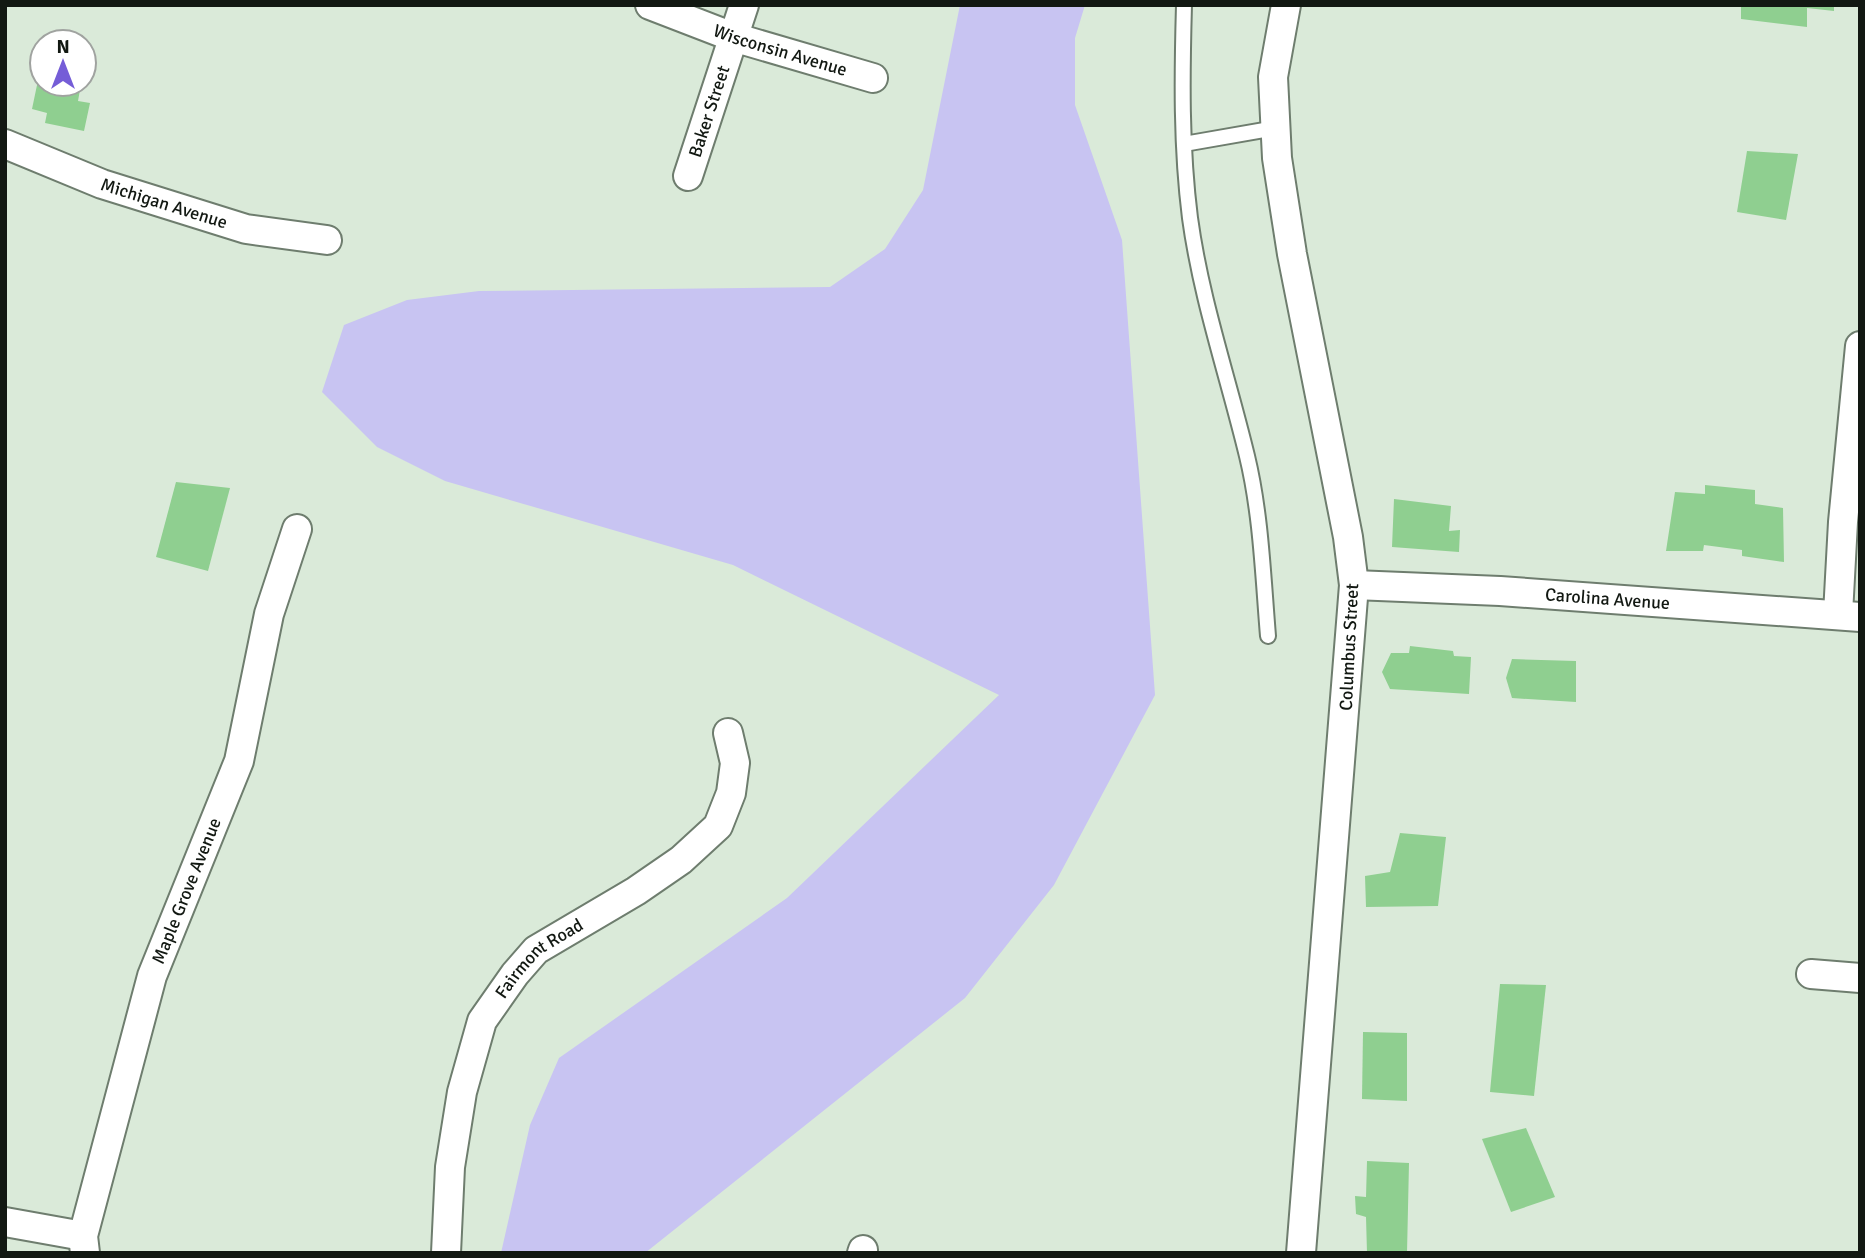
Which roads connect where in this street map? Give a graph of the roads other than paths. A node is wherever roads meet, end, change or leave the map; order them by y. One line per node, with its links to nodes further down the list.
1 (650, 5): 5 (street, Wisconsin Avenue)
2 (744, 5): 5 (street, Baker Street)
3 (1184, 5): 9 (lane)
4 (1286, 5): 7 (street, Columbus Street)
5 (733, 37): 6 (street, Wisconsin Avenue); 10 (street, Baker Street)
6 (873, 78)
7 (1276, 128): 9 (lane); 15 (street, Columbus Street)
8 (5, 144): 11 (street, Michigan Avenue)
9 (1184, 144): 17 (lane)
10 (688, 176)
11 (327, 240)
12 (1860, 346): 13 (street)
13 (1858, 381): 16 (street)
14 (297, 529): 22 (street, Maple Grove Avenue)
15 (1354, 584): 16 (street, Carolina Avenue); 24 (street, Columbus Street)
16 (1849, 615)
17 (1268, 636)
18 (728, 733): 23 (street, Fairmont Road)
19 (1811, 974): 20 (street)
20 (1860, 978)
21 (5, 1222): 22 (street)
22 (84, 1244)
23 (446, 1253)
24 (1301, 1253)

